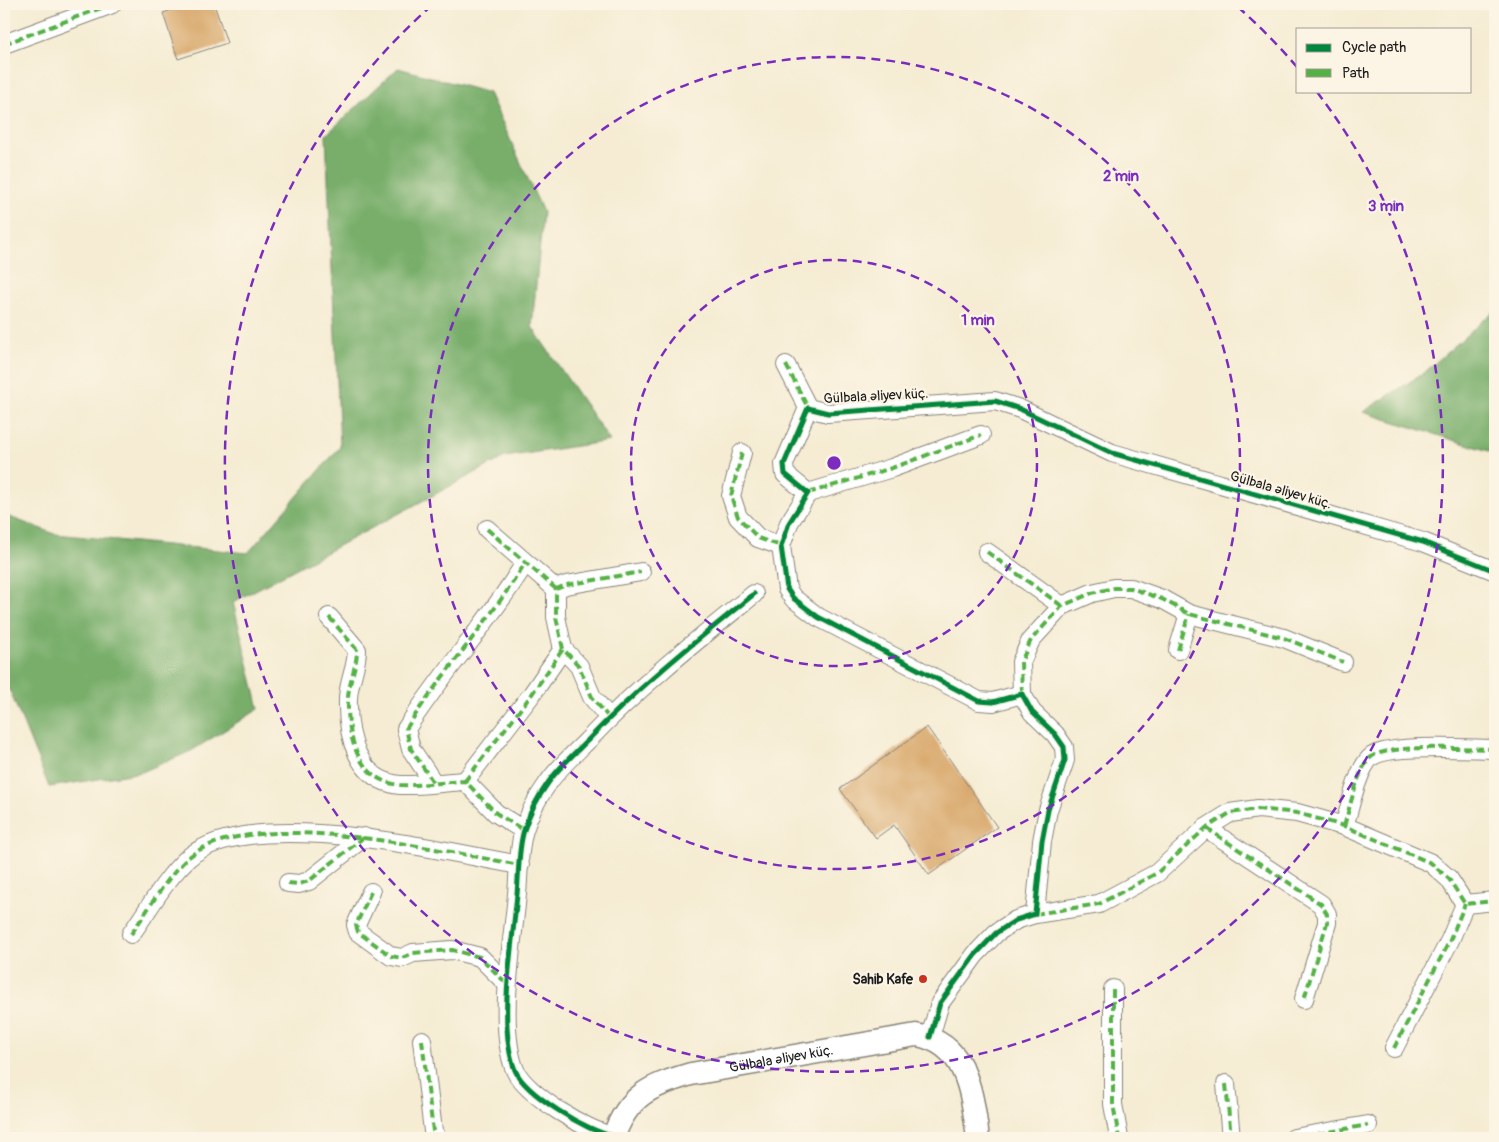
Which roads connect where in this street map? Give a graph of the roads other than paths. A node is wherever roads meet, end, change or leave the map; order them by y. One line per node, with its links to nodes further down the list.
1 (112, 4): 2 (street)
2 (4, 44)
3 (786, 365): 4 (street)
4 (808, 408): 7 (street, Gülbala Əliyev küç.); 12 (street, Gülbala Əliyev küç.)
5 (981, 435): 7 (street)
6 (742, 453): 9 (street)
7 (808, 493): 9 (street)
8 (487, 529): 11 (street)
9 (781, 546): 22 (street)
10 (987, 552): 16 (street)
11 (525, 562): 14 (street); 26 (street)
12 (1495, 571)
13 (641, 572): 14 (street)
14 (556, 589): 19 (street)
15 (754, 594): 23 (street)
16 (1062, 606): 17 (street); 22 (street)
17 (1189, 614): 20 (street); 21 (street)
18 (329, 617): 26 (street)
19 (563, 648): 23 (street); 25 (street)
20 (1178, 650)
21 (1343, 662)
22 (1022, 694): 36 (street)
23 (609, 718): 29 (street)
24 (1495, 749): 27 (street)
25 (465, 781): 26 (street); 29 (street)
26 (432, 782)
27 (1344, 826): 28 (street); 35 (street)
28 (1206, 828): 36 (street); 40 (street)
29 (523, 830): 31 (street)
30 (364, 837): 31 (street); 32 (street); 37 (street)
31 (520, 865): 38 (street)
32 (288, 883)
33 (371, 892): 38 (street)
34 (1495, 901): 35 (street)
35 (1465, 904): 43 (street)
36 (1035, 914): 41 (street)
37 (131, 934)
38 (507, 984): 47 (street)
39 (1113, 989): 50 (street)
40 (1304, 999)
41 (930, 1037): 47 (street, Gülbala Əliyev küç.); 49 (street)
42 (422, 1040): 48 (street)
43 (1394, 1048)
44 (1226, 1084): 51 (street)
45 (1368, 1125): 46 (street)
46 (1332, 1135): 52 (street)
47 (606, 1137)
48 (437, 1138)
49 (978, 1138)
50 (1119, 1138)
51 (1232, 1138)
52 (1294, 1138)

